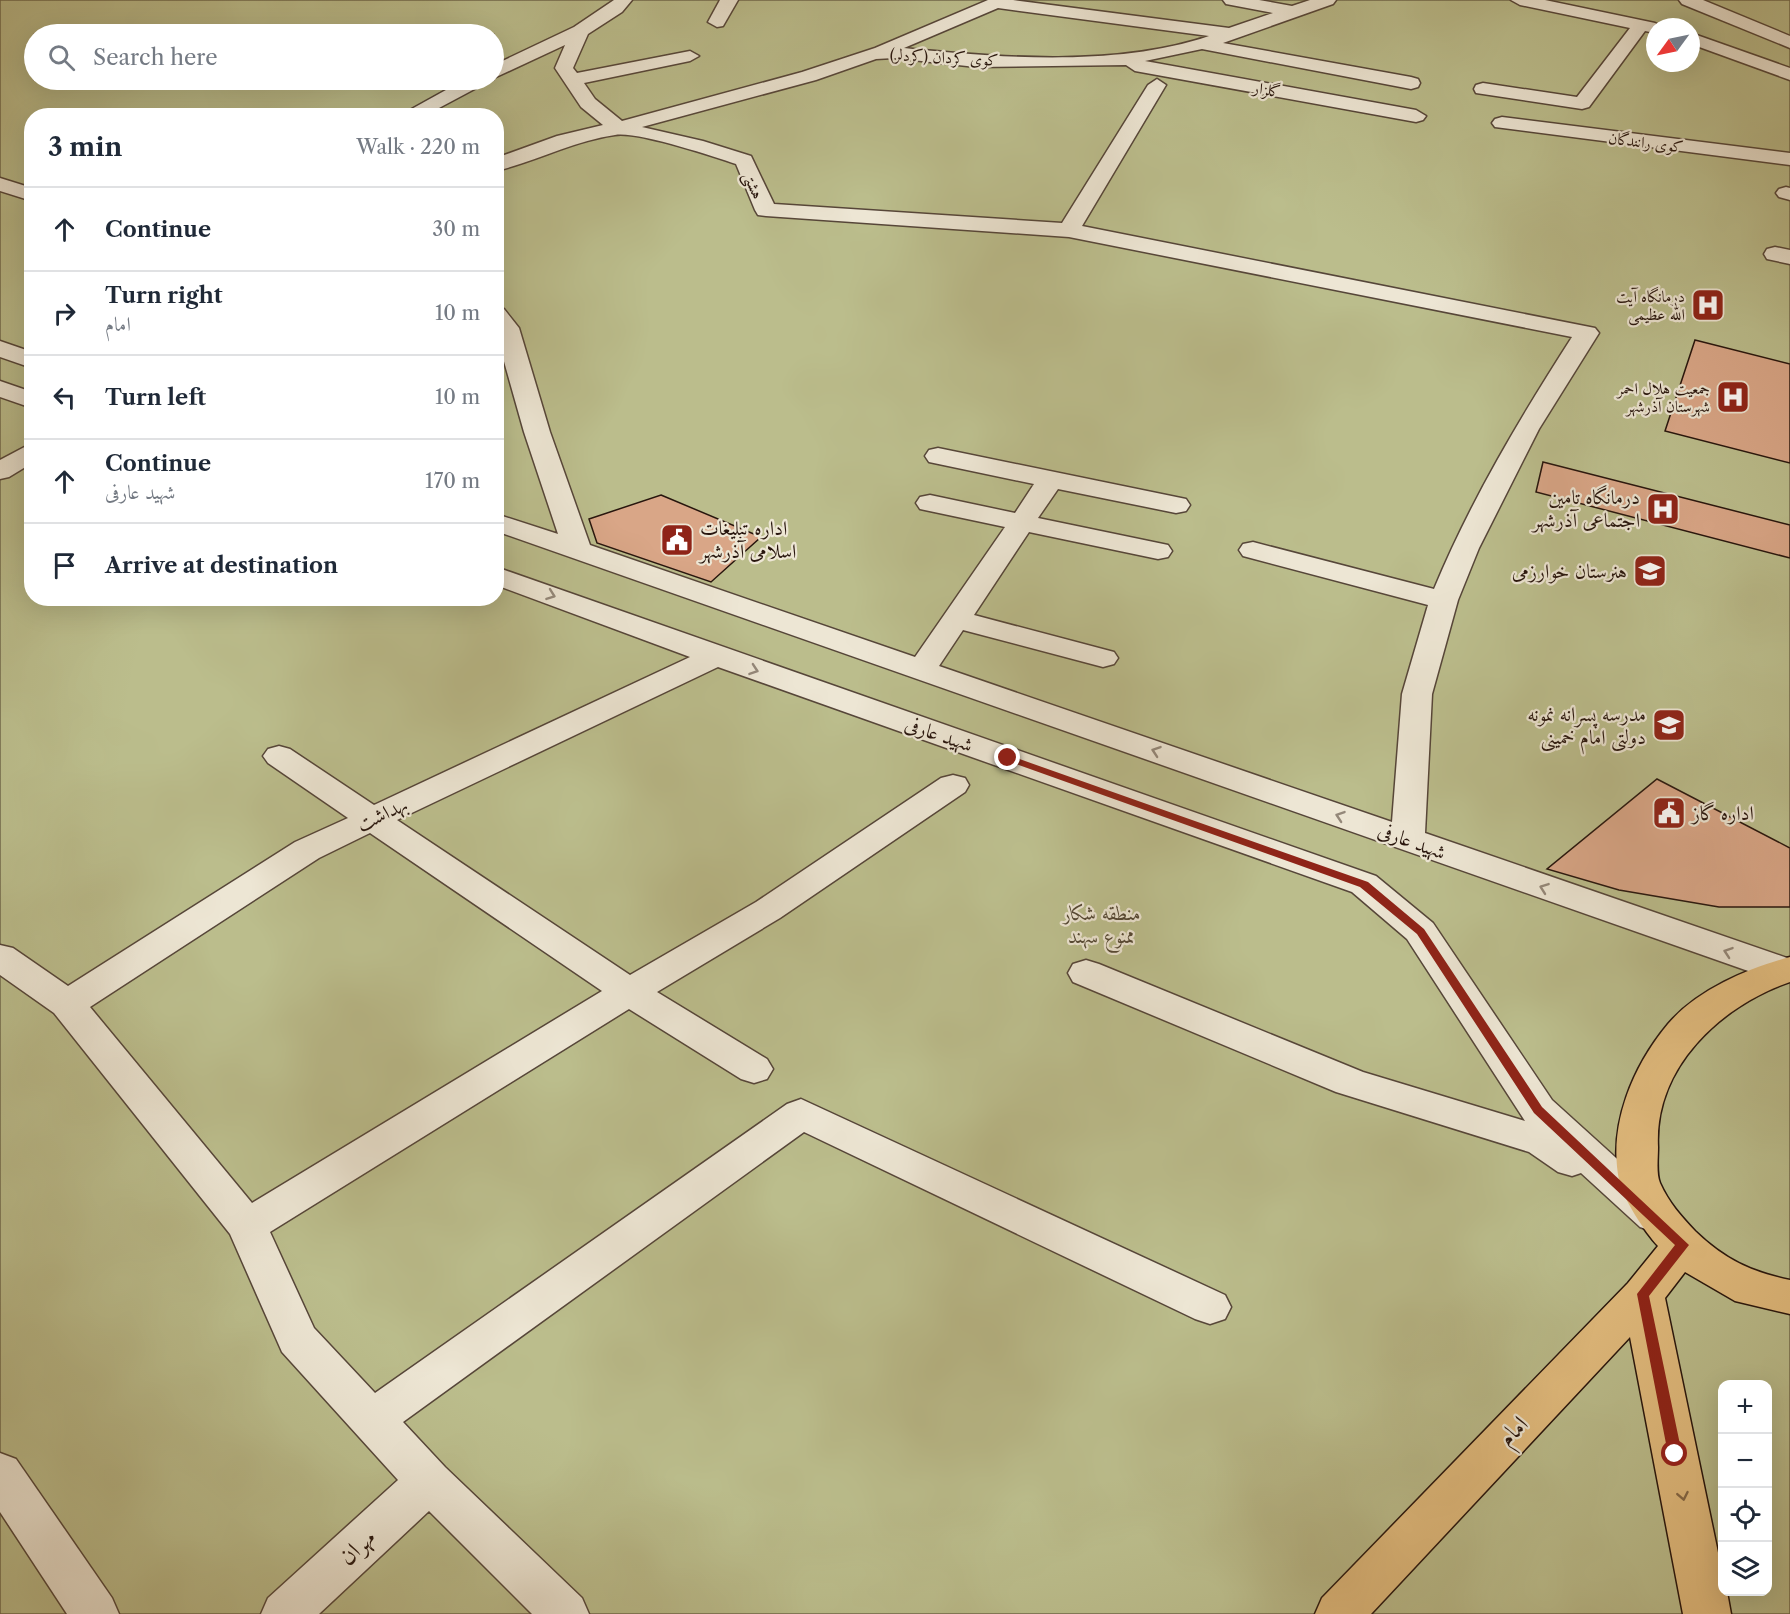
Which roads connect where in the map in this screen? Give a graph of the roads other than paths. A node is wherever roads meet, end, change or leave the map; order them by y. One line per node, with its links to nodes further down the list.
1 (619, 0): 12 (street)
2 (729, 0): 9 (street)
3 (1232, 0): 8 (street)
4 (1327, 0): 8 (street, کوی کردان (کردلر))
5 (1520, 0): 10 (street)
6 (1688, 0): 15 (street)
7 (996, 1): 13 (street); 17 (street)
8 (1292, 11): 13 (street, کوی کردان (کردلر))
9 (717, 22)
10 (1646, 26)
11 (1646, 28): 25 (street)
12 (580, 31): 20 (street); 22 (street)
13 (1231, 33): 16 (street, کوی کردان (کردلر))
14 (1700, 41): 21 (street)
15 (1790, 43)
16 (1203, 44): 19 (street, کوی کردان (کردلر)); 23 (street)
17 (874, 54): 19 (street, کوی کردان (کردلر)); 30 (street, کوی کردان (کردلر))
18 (690, 56): 22 (street)
19 (1119, 62): 28 (street, گلزار)
20 (504, 67)
21 (1790, 74)
22 (572, 80): 30 (street, هشتی)
23 (1411, 83)
24 (1157, 85): 35 (street)
25 (1483, 89)
26 (458, 90): 27 (street)
27 (423, 108)
28 (1416, 116)
29 (1502, 123): 31 (street, کوی رانندگان)
30 (618, 128): 32 (street, کوی کردان (کردلر)); 35 (street, هشتی)
31 (1790, 159)
32 (504, 162)
33 (0, 184): 34 (street)
34 (24, 192)
35 (1069, 230): 53 (street)
36 (504, 324): 49 (street)
37 (0, 348): 38 (street)
38 (24, 358)
39 (0, 388): 40 (street)
40 (24, 398)
41 (24, 456): 43 (street)
42 (938, 456): 44 (street)
43 (0, 471)
44 (1051, 479): 46 (street); 47 (street)
45 (930, 503): 47 (street)
46 (1176, 506)
47 (1020, 521): 51 (street); 54 (street)
48 (504, 525): 49 (street, شهید عارفی)
49 (577, 549): 57 (street, شهید عارفی)
50 (1253, 550): 53 (street)
51 (1158, 551)
52 (504, 578): 55 (street, شهید عارفی, one-way to 55)
53 (1444, 600): 61 (street)
54 (956, 619): 56 (street); 57 (street)
55 (716, 656): 60 (street, بهداشت); 69 (street, شهید عارفی, one-way to 69)
56 (1103, 658)
57 (922, 669): 61 (street, شهید عارفی, one-way to 57)
58 (279, 756): 60 (street)
59 (953, 784): 65 (street)
60 (370, 820): 65 (street); 66 (street, بهداشت)
61 (1408, 839): 63 (street, شهید عارفی, one-way to 61)
62 (0, 957): 66 (street)
63 (1787, 970): 69 (main road)
64 (1086, 973): 69 (street)
65 (628, 992): 67 (street); 68 (street)
66 (67, 1004): 68 (street)
67 (754, 1070)
68 (248, 1226): 73 (street)
69 (1671, 1233): 70 (main road, امام); 71 (main road)
70 (1643, 1294): 79 (main road, امام); 80 (main road, one-way to 80)
71 (1790, 1297)
72 (1210, 1306): 73 (street)
73 (373, 1419): 75 (street)
74 (0, 1473): 76 (street)
75 (429, 1481): 77 (street, مهران); 78 (street)
76 (82, 1609)
77 (285, 1614)
78 (565, 1614)
79 (1340, 1614)
80 (1707, 1614)

